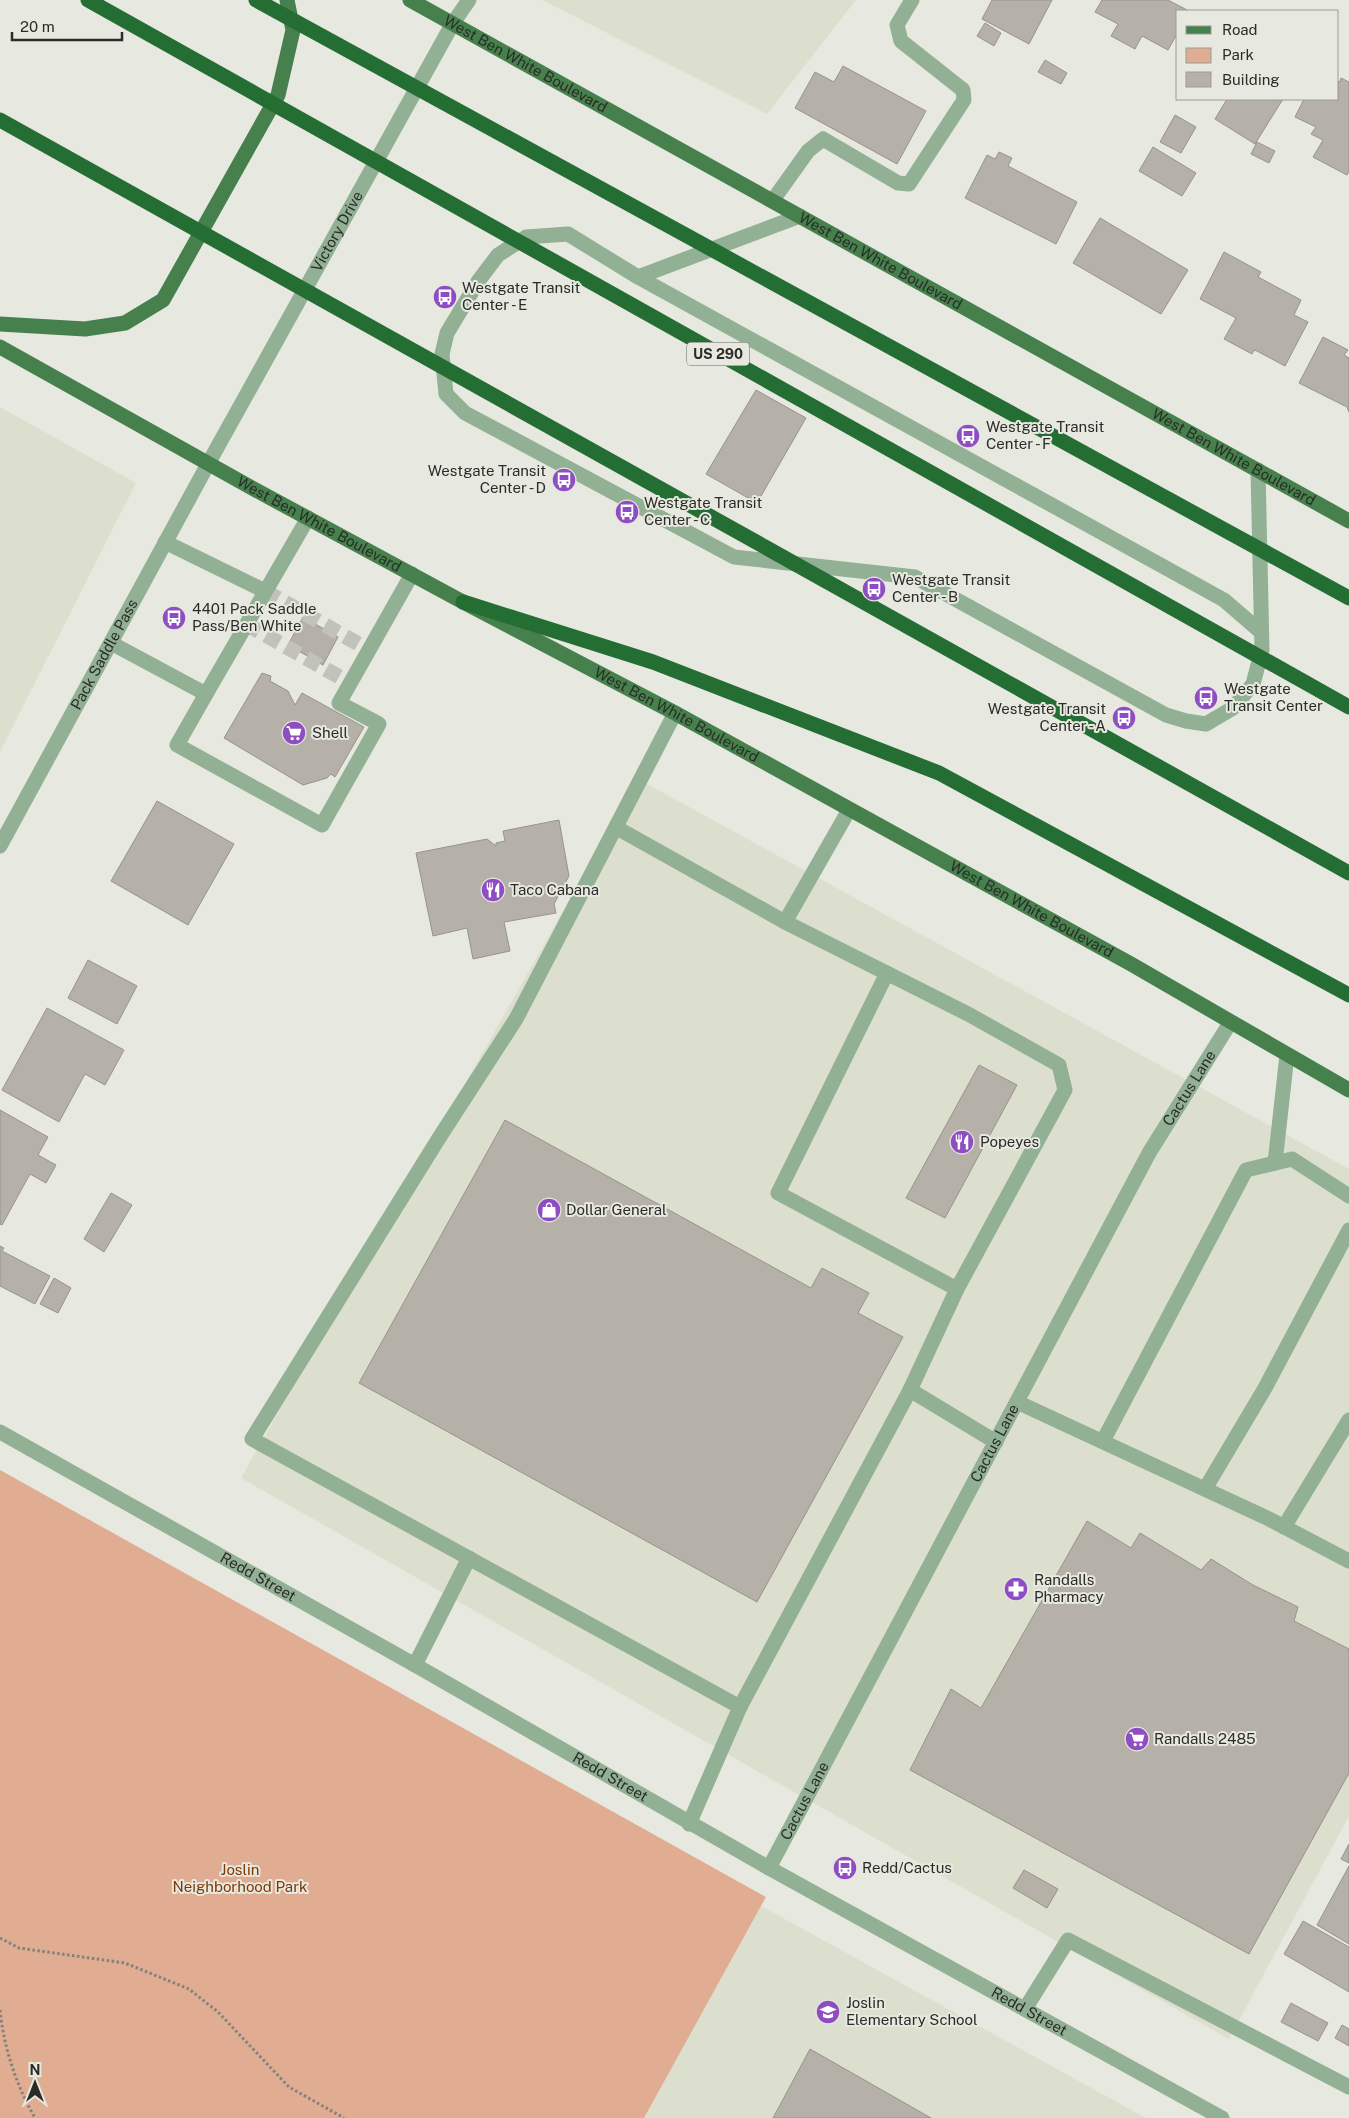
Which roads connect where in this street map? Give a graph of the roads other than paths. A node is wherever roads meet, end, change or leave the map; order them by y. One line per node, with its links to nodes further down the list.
1 (88, 0): 26 (highway, US 290, bridge)
2 (256, 0): 21 (highway, bridge)
3 (287, 0): 12 (main road)
4 (410, 0): 7 (main road, West Ben White Boulevard)
5 (468, 0): 7 (street, Victory Drive)
6 (912, 0): 9 (street)
7 (453, 23): 9 (main road, West Ben White Boulevard); 14 (street, Victory Drive)
8 (0, 120): 31 (highway, bridge)
9 (772, 200): 10 (main road, West Ben White Boulevard)
10 (800, 216): 11 (street); 15 (main road, West Ben White Boulevard)
11 (638, 277): 23 (street); 23 (street)
12 (0, 324)
13 (0, 347): 14 (main road, West Ben White Boulevard)
14 (208, 464): 16 (main road, West Ben White Boulevard); 18 (street, Pack Saddle Pass)
15 (1258, 470): 17 (main road, West Ben White Boulevard); 23 (street)
16 (308, 518): 19 (main road, West Ben White Boulevard); 20 (street)
17 (1349, 521)
18 (165, 542): 20 (street); 24 (street, Pack Saddle Pass)
19 (412, 574): 22 (main road, West Ben White Boulevard); 25 (street)
20 (265, 591): 25 (street)
21 (1349, 598)
22 (463, 602): 27 (main road, West Ben White Boulevard); 34 (highway)
23 (1261, 632)
24 (111, 643): 25 (street); 30 (street, Pack Saddle Pass)
25 (206, 694)
26 (1349, 707)
27 (675, 713): 28 (main road, West Ben White Boulevard); 29 (street)
28 (849, 810): 32 (street); 35 (main road, West Ben White Boulevard)
29 (616, 828): 32 (street); 50 (street)
30 (0, 846)
31 (1349, 874)
32 (785, 922): 33 (street)
33 (887, 973): 41 (street); 41 (street)
34 (1349, 995)
35 (1230, 1023): 36 (main road, West Ben White Boulevard); 43 (street, Cactus Lane)
36 (1287, 1055): 37 (main road, West Ben White Boulevard); 38 (street)
37 (1349, 1090)
38 (1275, 1163): 39 (street); 46 (street)
39 (1349, 1196)
40 (1349, 1230): 48 (street)
41 (957, 1289): 42 (street)
42 (910, 1390): 47 (street); 53 (street)
43 (1017, 1402): 46 (street); 47 (street, Cactus Lane)
44 (1349, 1420): 49 (street)
45 (0, 1432): 52 (street, Redd Street)
46 (1103, 1441): 48 (street)
47 (996, 1442): 55 (street, Cactus Lane)
48 (1205, 1489): 49 (street)
49 (1284, 1527): 51 (street)
50 (468, 1558): 52 (street); 53 (street)
51 (1349, 1561)
52 (415, 1666): 54 (street, Redd Street)
53 (740, 1707): 54 (street)
54 (690, 1824): 55 (street, Redd Street)
55 (769, 1868): 56 (street, Redd Street)
56 (1025, 2010): 57 (street); 58 (street, Redd Street)
57 (1349, 2087)
58 (1222, 2118)

